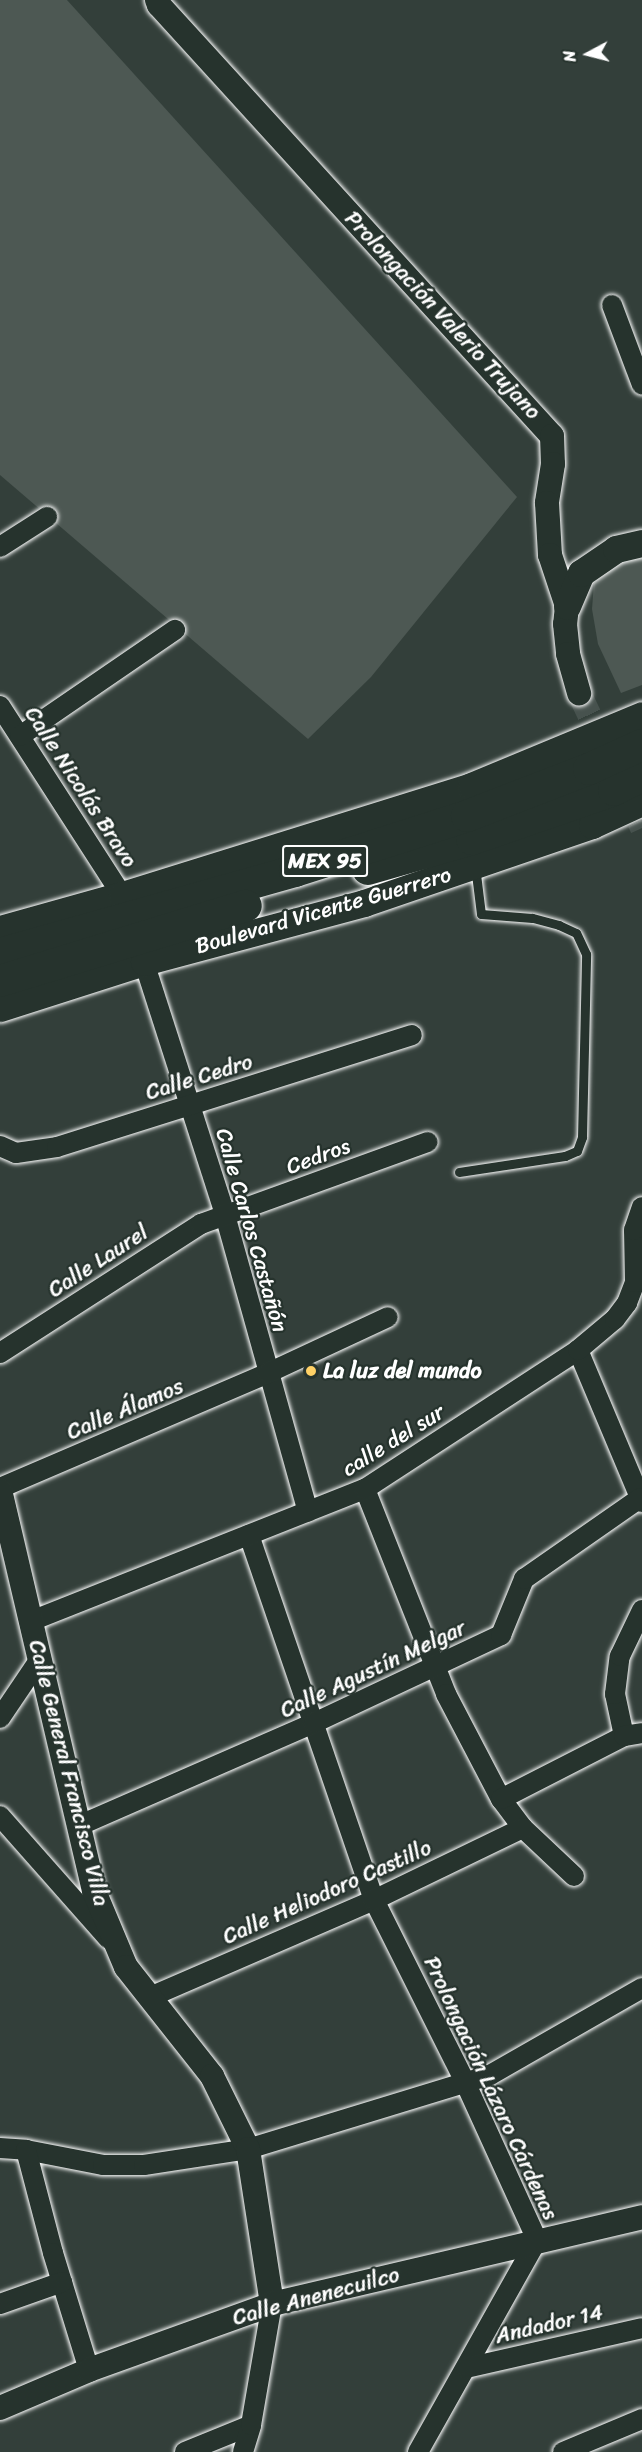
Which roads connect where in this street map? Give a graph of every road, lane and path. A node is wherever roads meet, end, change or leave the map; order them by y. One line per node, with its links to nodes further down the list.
1 (157, 0): 7 (street, Prolongación Valerio Trujano)
2 (612, 305): 3 (street)
3 (642, 385)
4 (47, 517): 6 (street)
5 (642, 543): 7 (main road)
6 (0, 547)
7 (567, 606): 9 (street, Prolongación Valerio Trujano)
8 (175, 630): 12 (street)
9 (579, 693)
10 (0, 706): 12 (street, Calle Nicolás Bravo)
11 (642, 715): 17 (main road)
12 (20, 736): 17 (street, Calle Nicolás Bravo)
13 (642, 745): 19 (highway, Boulevard Vicente Guerrero / MEX 95)
14 (642, 776): 21 (highway, Boulevard Vicente Guerrero / MEX 95)
15 (642, 802): 16 (main road, Boulevard Vicente Guerrero)
16 (475, 865): 20 (main road, Boulevard Vicente Guerrero); 27 (lane)
17 (122, 895): 18 (main road)
18 (0, 929)
19 (0, 954)
20 (144, 962): 22 (main road, Boulevard Vicente Guerrero); 24 (street, Calle Carlos Castañón)
21 (0, 981)
22 (0, 1008)
23 (412, 1035): 24 (street, Calle Cedro)
24 (190, 1106): 26 (street, Calle Cedro); 29 (street, Calle Carlos Castañón)
25 (428, 1142): 29 (street, Cedros)
26 (0, 1146)
27 (459, 1172)
28 (642, 1207): 31 (street, calle del sur)
29 (225, 1215): 32 (street, Calle Laurel); 33 (street, Calle Carlos Castañón)
30 (388, 1317): 33 (street, Calle Álamos)
31 (578, 1350): 35 (street, calle del sur); 36 (street)
32 (0, 1353)
33 (268, 1373): 34 (street, Calle Álamos); 37 (street, Calle Carlos Castañón)
34 (0, 1489): 40 (street, Calle General Francisco Villa)
35 (365, 1489): 37 (street, calle del sur); 42 (street)
36 (641, 1500): 42 (street, Calle Agustín Melgar)
37 (308, 1512): 38 (street, calle del sur)
38 (249, 1535): 40 (street, calle del sur); 44 (street, Prolongación Lázaro Cárdenas)
39 (642, 1610): 45 (street)
40 (31, 1621): 41 (street, Calle General Francisco Villa)
41 (40, 1659): 43 (street); 48 (street, Calle General Francisco Villa)
42 (435, 1667): 44 (street, Calle Agustín Melgar); 46 (street)
43 (0, 1718)
44 (314, 1723): 48 (street, Calle Agustín Melgar); 51 (street, Prolongación Lázaro Cárdenas)
45 (633, 1735): 46 (street)
46 (501, 1799): 49 (street)
47 (0, 1816): 52 (street)
48 (78, 1826): 52 (street, Calle General Francisco Villa)
49 (523, 1828): 50 (street); 51 (street, Calle Heliodoro Castillo)
50 (574, 1876)
51 (374, 1900): 54 (street, Calle Heliodoro Castillo); 55 (street, Prolongación Lázaro Cárdenas)
52 (119, 1950): 54 (street, Calle General Francisco Villa)
53 (642, 1988): 55 (street)
54 (150, 1996): 57 (street, Calle General Francisco Villa)
55 (465, 2082): 57 (street); 60 (street, Prolongación Lázaro Cárdenas)
56 (0, 2148): 58 (street)
57 (248, 2149): 58 (street); 63 (street, Calle General Francisco Villa)
58 (26, 2150): 61 (street)
59 (642, 2217): 60 (street, Calle Anenecuilco)
60 (537, 2240): 63 (street, Calle Anenecuilco); 65 (street, Prolongación Lázaro Cárdenas)
61 (62, 2282): 62 (street); 66 (street)
62 (0, 2304)
63 (272, 2304): 66 (street, Calle Anenecuilco); 69 (street)
64 (642, 2328): 65 (street, Andador 14)
65 (466, 2367): 72 (street, Prolongación Lázaro Cárdenas)
66 (90, 2370): 67 (street, Calle Anenecuilco)
67 (0, 2408)
68 (642, 2419): 73 (street)
69 (251, 2426): 70 (street); 71 (street)
70 (185, 2452)
71 (243, 2452)
72 (418, 2452)
73 (563, 2452)

